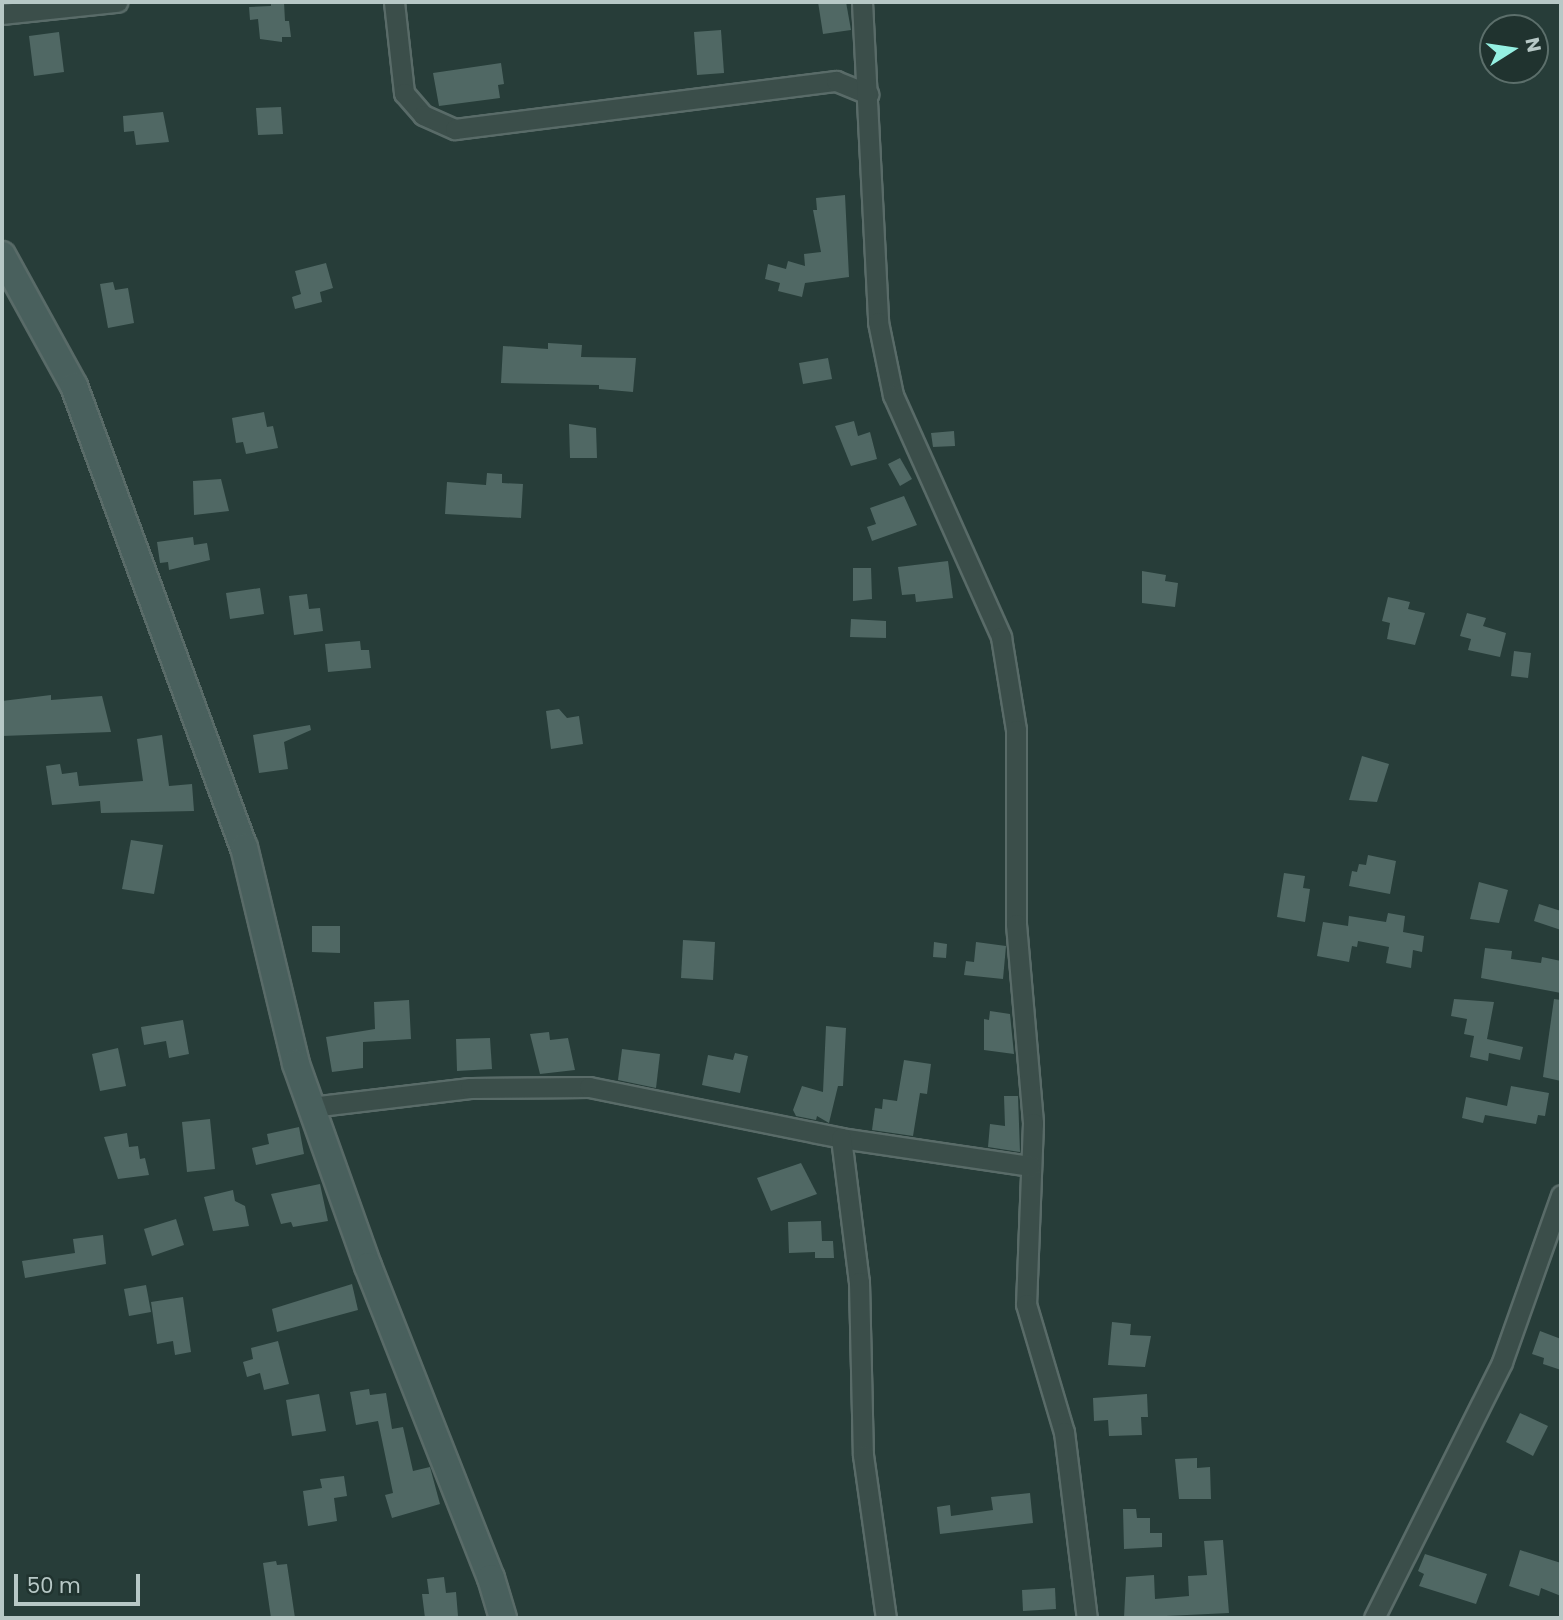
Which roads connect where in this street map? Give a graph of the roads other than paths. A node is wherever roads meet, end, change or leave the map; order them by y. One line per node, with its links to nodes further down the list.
1 (117, 2): 4 (street)
2 (394, 2): 5 (street)
3 (862, 2): 5 (street)
4 (2, 15)
5 (868, 94): 9 (street)
6 (2, 255): 7 (street)
7 (311, 1107): 8 (street); 11 (street)
8 (841, 1138): 9 (street); 12 (street)
9 (1030, 1166): 13 (street)
10 (1561, 1195): 14 (street)
11 (503, 1618)
12 (886, 1618)
13 (1087, 1618)
14 (1374, 1618)

